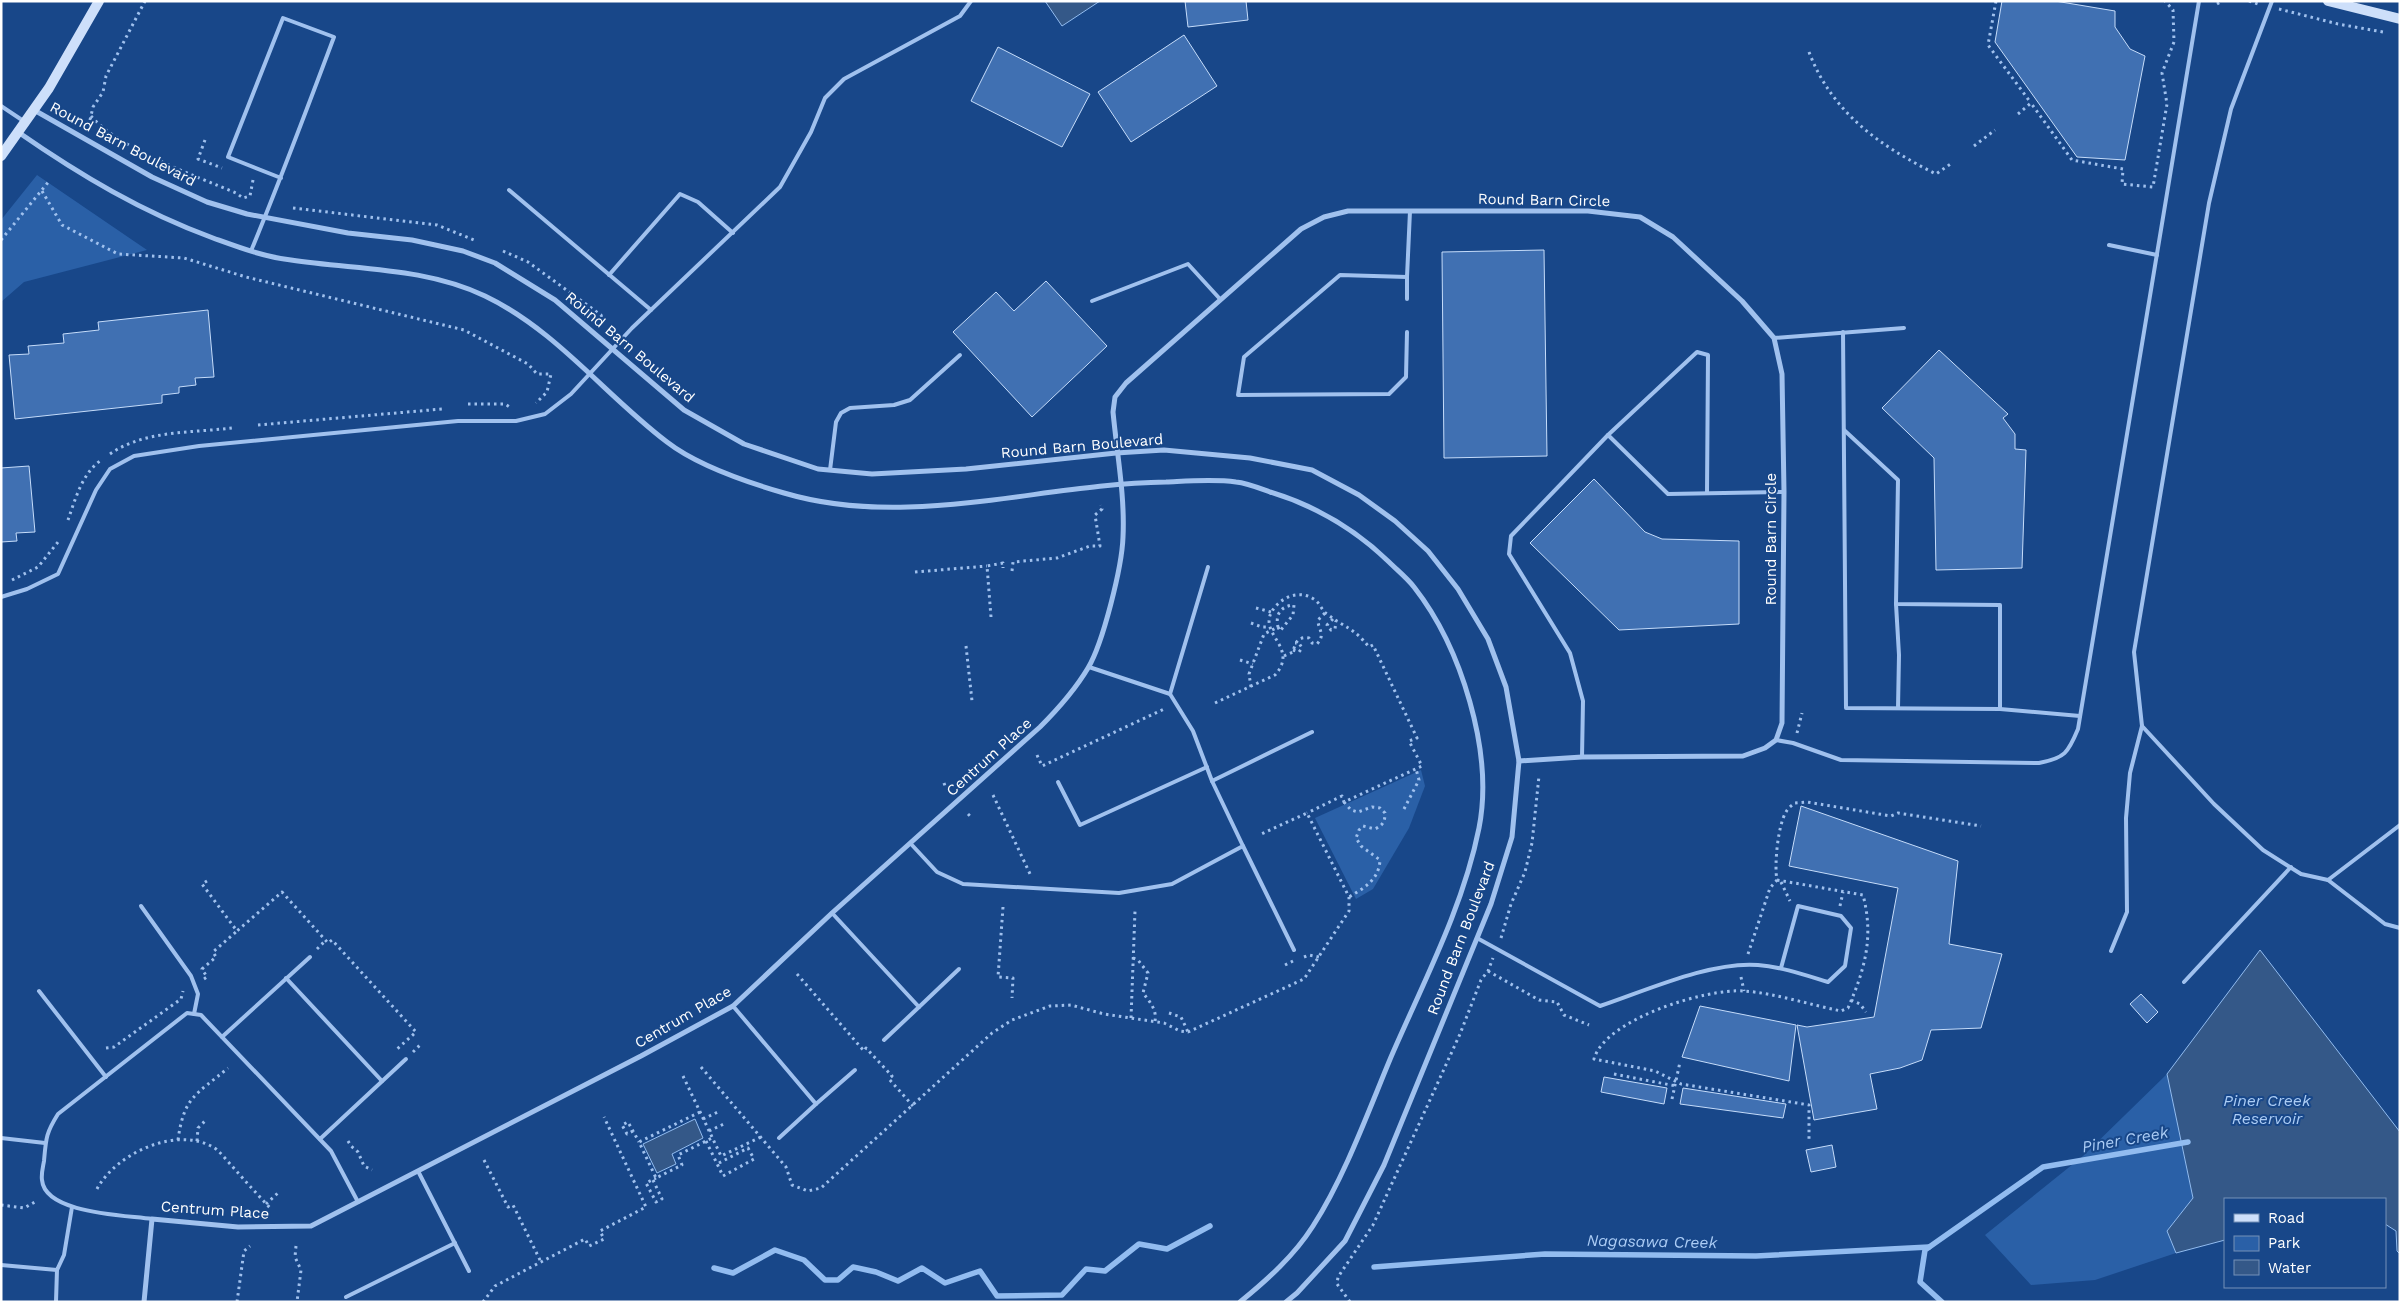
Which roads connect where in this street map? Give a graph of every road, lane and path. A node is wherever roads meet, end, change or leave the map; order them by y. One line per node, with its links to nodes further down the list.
1 (99, 1): 18 (main road)
2 (145, 1): 30 (path)
3 (971, 1): 33 (lane)
4 (1996, 1): 16 (path)
5 (2165, 1): 16 (path)
6 (2199, 1): 37 (lane)
7 (2222, 1): 11 (path)
8 (2249, 1): 12 (path)
9 (2272, 1): 12 (lane)
10 (2328, 1): 13 (main road)
11 (2217, 4)
12 (2270, 6): 14 (path); 94 (lane)
13 (2400, 18)
14 (2391, 33)
15 (1809, 52): 25 (path)
16 (2031, 103): 19 (path)
17 (1, 106): 20 (lane)
18 (34, 110): 20 (main road); 32 (street, Round Barn Boulevard)
19 (2018, 114)
20 (25, 122): 22 (main road)
21 (1995, 130): 23 (path)
22 (18, 132): 24 (main road); 36 (street, Round Barn Boulevard)
23 (1974, 146)
24 (1, 156)
25 (1952, 163)
26 (281, 178): 26 (lane); 32 (lane)
27 (50, 180): 29 (path)
28 (509, 190): 38 (lane)
29 (42, 191): 34 (path); 52 (path)
30 (250, 196)
31 (1410, 211): 39 (lane); 40 (street, Round Barn Circle); 47 (street, Round Barn Circle)
32 (265, 218): 36 (lane); 48 (street, Round Barn Boulevard)
33 (733, 233): 38 (lane); 43 (lane)
34 (1, 240)
35 (2108, 245): 37 (lane)
36 (251, 251): 50 (street, Round Barn Boulevard)
37 (2157, 255): 93 (lane)
38 (609, 275): 43 (lane)
39 (1407, 277): 41 (lane); 45 (lane)
40 (1220, 299): 42 (lane); 58 (street, Round Barn Circle)
41 (1407, 299)
42 (1092, 300)
43 (651, 310): 48 (lane)
44 (1904, 328): 46 (lane)
45 (1406, 332)
46 (1843, 332): 47 (lane); 56 (lane)
47 (1774, 338): 61 (street, Round Barn Circle)
48 (612, 350): 50 (lane); 59 (street, Round Barn Boulevard)
49 (960, 355): 59 (lane)
50 (590, 375): 60 (street, Round Barn Boulevard); 69 (lane)
51 (468, 404): 53 (path)
52 (533, 405)
53 (518, 408)
54 (442, 409): 55 (path)
55 (258, 425)
56 (1844, 430): 70 (lane); 89 (lane)
57 (1608, 435): 62 (lane); 62 (lane); 99 (lane)
58 (1116, 453): 59 (street, Round Barn Boulevard); 60 (street, Round Barn Circle); 100 (street, Round Barn Boulevard)
59 (830, 470)
60 (1121, 483): 84 (street, Centrum Place); 222 (street, Round Barn Boulevard)
61 (1784, 492): 62 (lane); 96 (street, Round Barn Circle)
62 (1707, 493)
63 (1101, 505): 67 (path)
64 (987, 566): 66 (path); 68 (path); 74 (path)
65 (1208, 567): 86 (lane)
66 (1004, 568)
67 (1012, 571)
68 (915, 572)
69 (1, 596)
70 (1896, 604): 89 (lane); 91 (lane)
71 (1256, 608): 72 (path)
72 (1271, 612): 73 (path); 77 (path)
73 (1325, 613): 78 (path); 102 (path)
74 (991, 617)
75 (1250, 623): 77 (path)
76 (1278, 627): 76 (path); 77 (path)
77 (1270, 628): 81 (path); 83 (path)
78 (1295, 643): 80 (path); 80 (path)
79 (966, 646): 87 (path)
80 (1293, 650): 81 (path)
81 (1284, 656): 85 (path)
82 (1240, 660): 83 (path)
83 (1252, 664): 85 (path)
84 (1089, 667): 86 (lane); 115 (street, Centrum Place)
85 (1251, 687): 88 (path)
86 (1170, 694): 101 (lane)
87 (972, 701)
88 (1215, 703)
89 (1898, 708): 91 (lane)
90 (1164, 709): 98 (path)
91 (2000, 709): 93 (lane)
92 (1802, 713): 97 (path)
93 (2080, 716): 97 (lane)
94 (2142, 726): 117 (lane); 133 (lane)
95 (1312, 732): 104 (lane)
96 (1776, 740): 97 (lane); 99 (street)
97 (1793, 743)
98 (1037, 755)
99 (1582, 757): 100 (street)
100 (1519, 761): 130 (street, Round Barn Boulevard)
101 (1207, 767): 104 (lane); 105 (lane)
102 (1416, 769): 109 (path); 110 (path)
103 (1539, 776): 131 (path)
104 (1212, 781): 116 (lane)
105 (1058, 782)
106 (944, 783): 107 (path)
107 (946, 789)
108 (993, 795): 118 (path)
109 (1344, 802): 111 (path); 122 (path)
110 (1404, 809)
111 (1307, 813): 114 (path); 122 (path)
112 (2400, 825): 119 (lane)
113 (1981, 826): 121 (path)
114 (1259, 835)
115 (911, 844): 116 (lane); 127 (street, Centrum Place)
116 (1243, 846): 132 (lane)
117 (2291, 867): 119 (lane); 143 (lane)
118 (1031, 876)
119 (2328, 880): 128 (lane)
120 (207, 881): 129 (path)
121 (1779, 881): 124 (path); 136 (path); 148 (path)
122 (1349, 897): 157 (path)
123 (141, 906): 153 (lane)
124 (1798, 906): 137 (lane); 137 (lane)
125 (1003, 907): 147 (path)
126 (1135, 911): 135 (path)
127 (832, 913): 149 (street, Centrum Place); 150 (lane)
128 (2400, 928)
129 (237, 931): 142 (path); 158 (path)
130 (1477, 938): 131 (lane); 223 (street, Round Barn Boulevard)
131 (1497, 949): 136 (lane); 139 (path)
132 (1294, 950)
133 (2111, 952)
134 (310, 956): 141 (lane)
135 (1133, 958): 154 (path); 155 (path)
136 (1743, 966): 137 (lane); 145 (path)
137 (1781, 968)
138 (959, 970): 150 (lane)
139 (1488, 971): 156 (path); 224 (path)
140 (797, 974): 174 (path)
141 (286, 978): 159 (lane); 170 (lane)
142 (203, 979)
143 (2184, 982)
144 (39, 991): 169 (lane)
145 (1744, 991): 148 (path); 171 (path)
146 (183, 992): 161 (path)
147 (1012, 998)
148 (1852, 1000): 151 (path)
149 (733, 1006): 173 (lane); 198 (street, Centrum Place)
150 (919, 1007): 160 (lane)
151 (1866, 1012)
152 (1169, 1013): 157 (path)
153 (194, 1014): 159 (lane); 169 (lane)
154 (1131, 1018): 155 (path); 174 (path)
155 (1155, 1022): 157 (path)
156 (1589, 1025)
157 (1188, 1032)
158 (413, 1035)
159 (222, 1037): 187 (lane)
160 (884, 1040)
161 (106, 1048)
162 (406, 1059): 170 (lane)
163 (1680, 1062): 171 (path)
164 (701, 1067): 183 (path)
165 (228, 1068): 188 (path)
166 (855, 1070): 173 (lane)
167 (1614, 1074): 171 (path)
168 (683, 1076): 175 (path)
169 (106, 1077): 194 (lane)
170 (382, 1081): 187 (lane)
171 (1676, 1084): 172 (path); 189 (path)
172 (1672, 1099)
173 (816, 1104): 186 (lane)
174 (913, 1106): 183 (path)
175 (700, 1112): 178 (path); 193 (path)
176 (718, 1112): 178 (path)
177 (604, 1117): 212 (path)
178 (703, 1119): 182 (path)
179 (205, 1121): 190 (path)
180 (724, 1124): 182 (path)
181 (633, 1131): 193 (path)
182 (709, 1131): 185 (path)
183 (761, 1137): 185 (path)
184 (1, 1138): 194 (lane)
185 (712, 1138): 192 (path)
186 (778, 1138)
187 (320, 1139): 203 (lane)
188 (178, 1140): 190 (path); 200 (path)
189 (1809, 1140)
190 (197, 1141): 204 (path)
191 (348, 1141): 197 (path)
192 (706, 1141): 196 (path); 199 (path)
193 (639, 1142): 199 (path)
194 (45, 1143): 206 (lane)
195 (484, 1160): 212 (path)
196 (717, 1164): 196 (path)
197 (372, 1170)
198 (418, 1171): 203 (street, Centrum Place); 209 (lane)
199 (655, 1179): 199 (path)
200 (97, 1189)
201 (279, 1192): 204 (path)
202 (35, 1202): 205 (path)
203 (358, 1202): 208 (street, Centrum Place)
204 (266, 1204): 207 (path)
205 (1, 1205)
206 (72, 1207): 208 (lane); 214 (lane)
207 (271, 1209)
208 (152, 1219): 218 (street, Centrum Place)
209 (455, 1243): 215 (lane); 216 (lane)
210 (250, 1246): 219 (path)
211 (296, 1246): 220 (path)
212 (541, 1262): 221 (path)
213 (1, 1265): 214 (lane)
214 (57, 1270): 217 (lane)
215 (469, 1271)
216 (346, 1298)
217 (56, 1302)
218 (144, 1302)
219 (237, 1302)
220 (297, 1302)
221 (483, 1302)
222 (1240, 1302)
223 (1286, 1302)
224 (1350, 1302)

